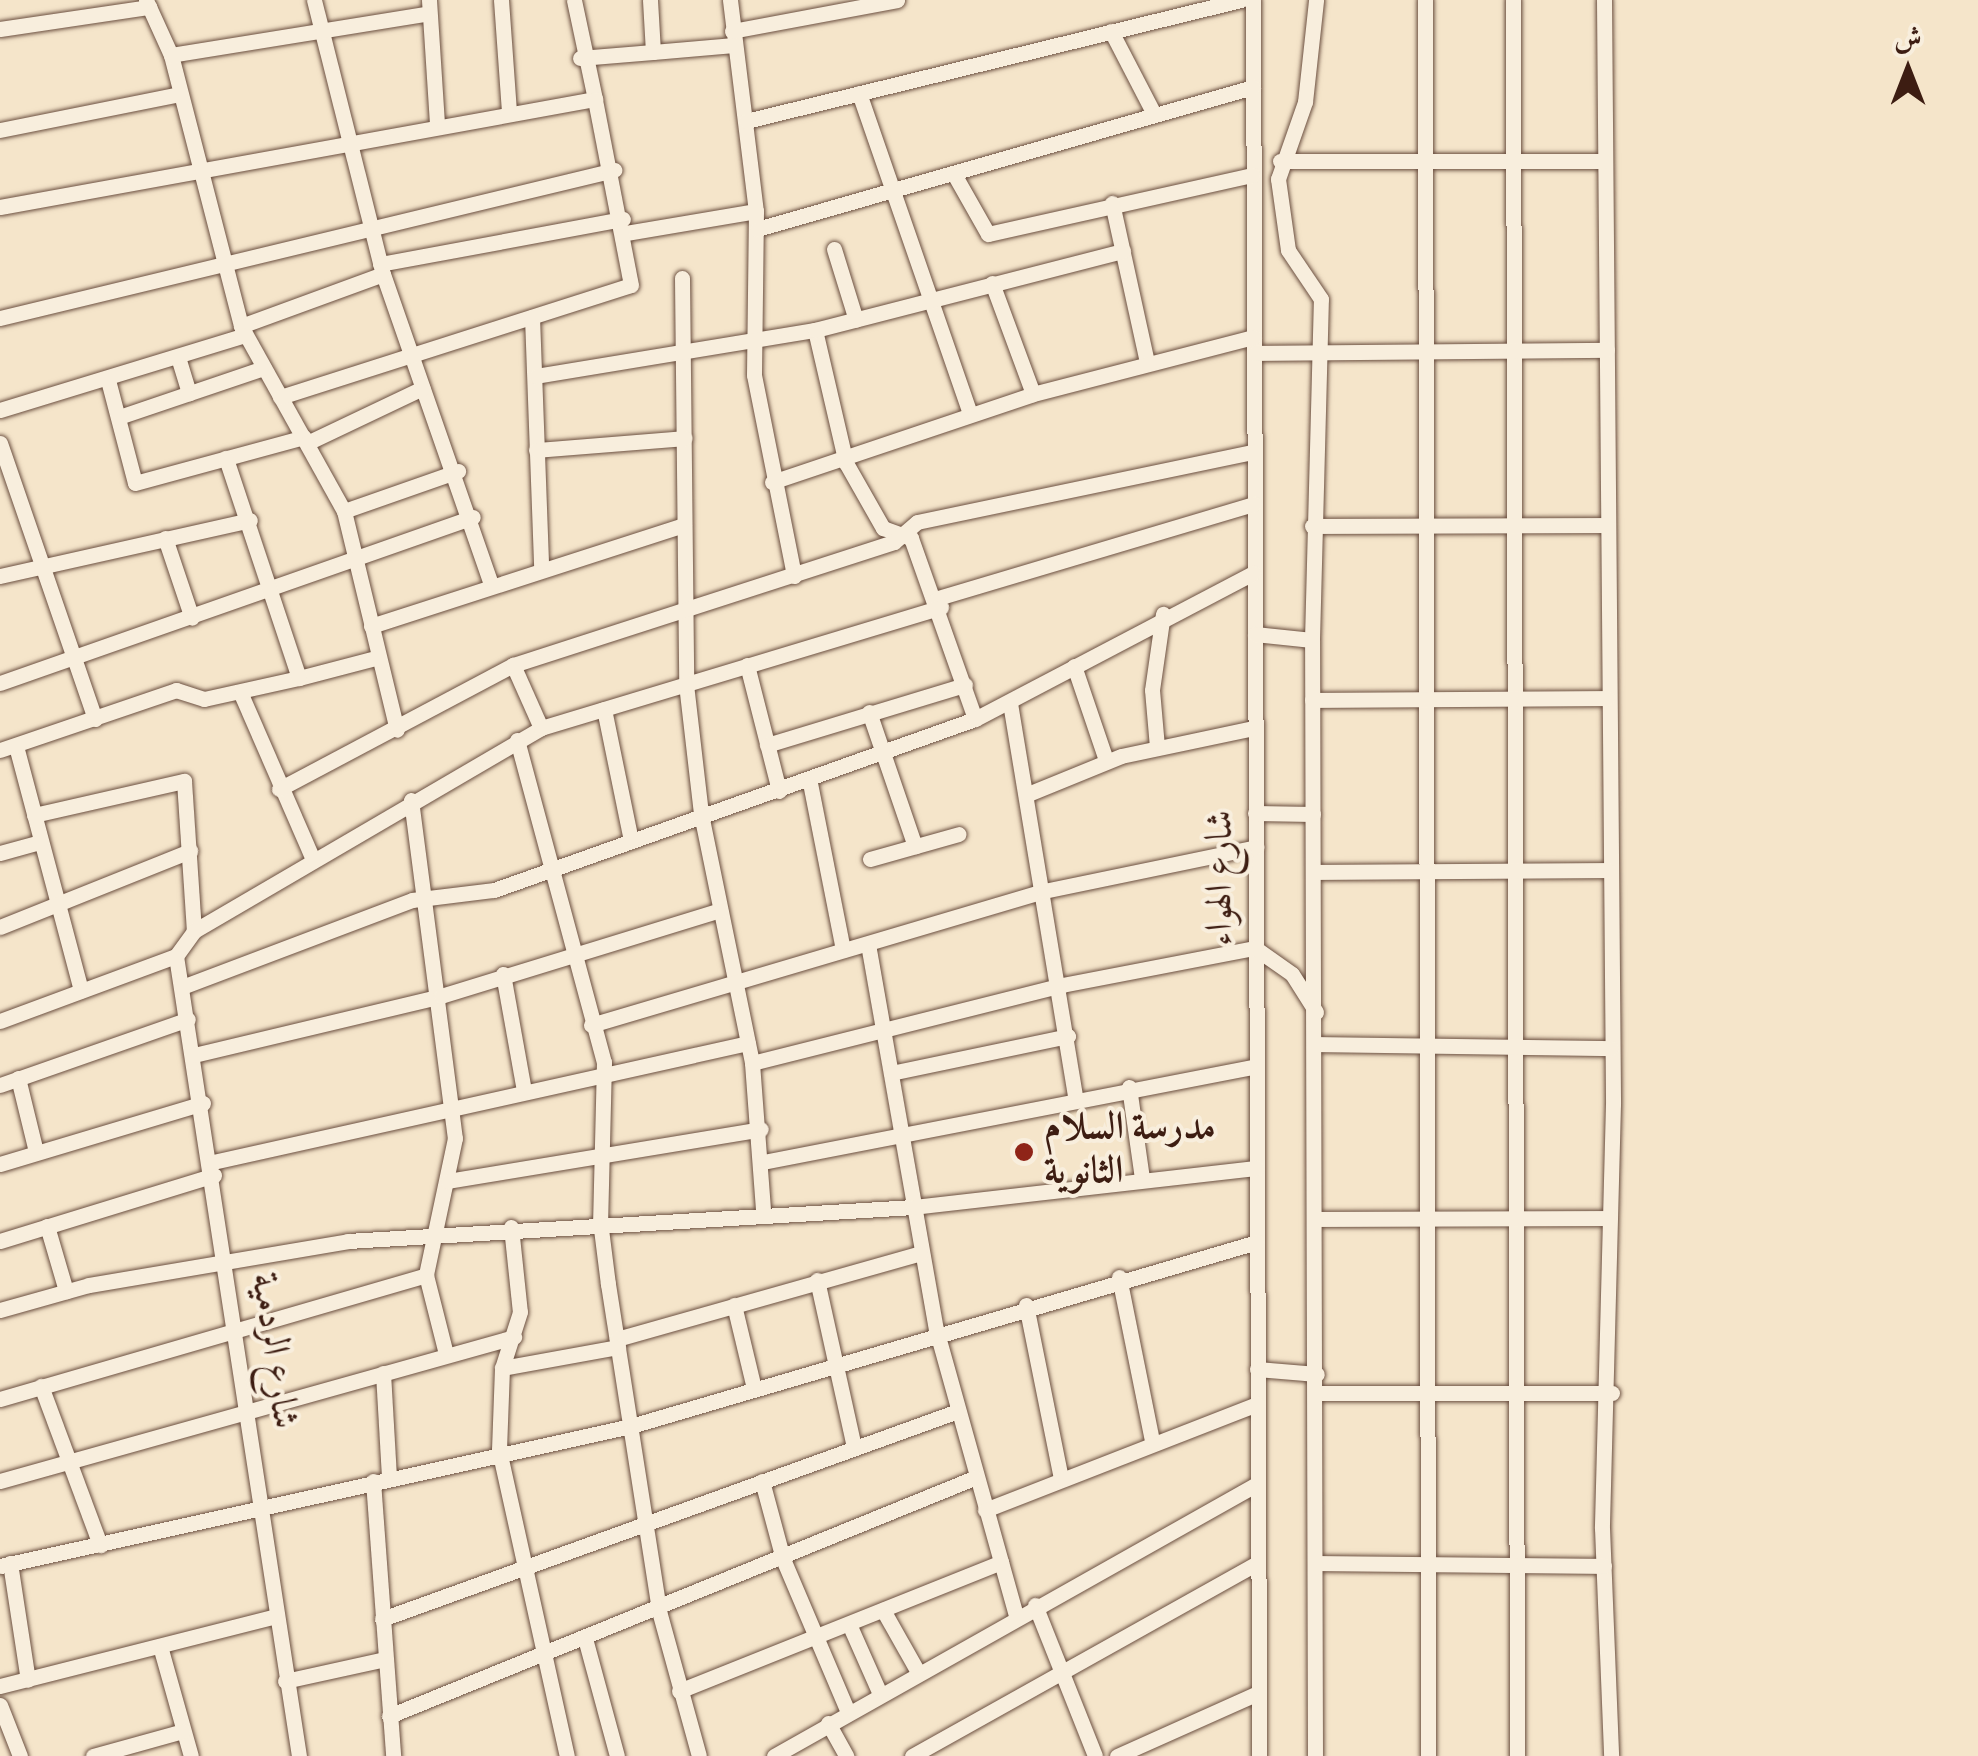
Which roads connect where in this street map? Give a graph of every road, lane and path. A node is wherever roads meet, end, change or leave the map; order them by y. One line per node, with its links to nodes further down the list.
1 (314, 0): 16 (street)
2 (501, 0): 27 (street)
3 (574, 0): 22 (street)
4 (650, 0): 20 (street)
5 (730, 0): 19 (street)
6 (898, 0): 14 (street)
7 (1241, 0): 18 (street)
8 (1253, 0): 23 (street, شارع الهواء)
9 (1316, 0): 33 (street)
10 (1425, 0): 35 (street)
11 (1513, 0): 36 (street)
12 (1604, 0): 34 (street)
13 (147, 3): 17 (street); 21 (street)
14 (866, 3): 19 (street)
15 (429, 6): 16 (street); 30 (street)
16 (322, 28): 21 (street); 32 (street)
17 (0, 29)
18 (1111, 31): 24 (street); 28 (street)
19 (733, 38): 20 (street); 29 (street)
20 (653, 52): 22 (street)
21 (172, 56): 25 (street)
22 (580, 58): 26 (street)
23 (1254, 87): 28 (street); 40 (street, شارع الهواء)
24 (859, 93): 29 (street); 41 (street)
25 (180, 94): 31 (street); 37 (street)
26 (595, 99): 27 (street); 38 (street)
27 (509, 112): 30 (street)
28 (1154, 114): 39 (street)
29 (746, 121): 44 (street)
30 (438, 124): 32 (street)
31 (0, 130)
32 (347, 144): 37 (street); 46 (street)
33 (1280, 161): 35 (street); 65 (street)
34 (1604, 161): 36 (street); 67 (street)
35 (1427, 163): 36 (street); 66 (street)
36 (1514, 164): 63 (street)
37 (196, 169): 43 (street); 50 (street)
38 (614, 170): 45 (street); 46 (street)
39 (954, 174): 41 (street); 42 (street)
40 (1253, 175): 42 (street); 61 (street, شارع الهواء)
41 (892, 193): 47 (street); 54 (street)
42 (1112, 204): 49 (street)
43 (0, 207)
44 (756, 210): 45 (street); 47 (street)
45 (624, 226): 51 (street); 55 (street)
46 (370, 227): 50 (street); 51 (street)
47 (757, 228): 60 (street)
48 (834, 249): 57 (street)
49 (1122, 250): 53 (street); 69 (street)
50 (220, 260): 56 (street); 59 (street)
51 (381, 269): 59 (street); 64 (street)
52 (682, 278): 62 (street)
53 (992, 282): 54 (street); 75 (street)
54 (931, 302): 57 (street); 78 (street)
55 (532, 317): 64 (street); 71 (street)
56 (0, 318)
57 (856, 320): 58 (street)
58 (815, 330): 60 (street); 86 (street)
59 (243, 331): 68 (street); 70 (street)
60 (752, 342): 62 (street); 88 (street)
61 (1254, 345): 65 (street); 69 (street); 84 (street, شارع الهواء)
62 (681, 348): 71 (street); 80 (street)
63 (1516, 348): 66 (street); 67 (street); 93 (street)
64 (409, 350): 73 (street); 76 (street)
65 (1320, 350): 66 (street); 97 (street)
66 (1428, 350): 95 (street)
67 (1607, 350): 96 (street)
68 (178, 357): 72 (street); 74 (street)
69 (1147, 362): 75 (street)
70 (264, 368): 74 (street); 76 (street)
71 (536, 376): 83 (street)
72 (108, 380): 77 (street); 79 (street)
73 (422, 388): 81 (street); 87 (street)
74 (189, 393): 79 (street)
75 (1033, 394): 78 (street)
76 (280, 397): 81 (street)
77 (0, 410)
78 (970, 413): 86 (street)
79 (119, 417): 85 (street)
80 (685, 438): 83 (street); 94 (street)
81 (306, 440): 85 (street); 90 (street)
82 (0, 444): 101 (street)
83 (536, 450): 102 (street)
84 (1254, 452): 89 (street, شارع الهواء); 98 (street)
85 (226, 458): 92 (street)
86 (846, 463): 88 (street); 98 (street)
87 (458, 471): 90 (street); 91 (street)
88 (772, 482): 105 (street)
89 (1254, 504): 103 (street, شارع الهواء); 108 (street)
90 (344, 510): 100 (street)
91 (473, 518): 100 (street); 106 (street)
92 (250, 520): 99 (street); 107 (street)
93 (1516, 522): 95 (street); 96 (street); 125 (street)
94 (684, 524): 102 (street); 109 (street)
95 (1428, 524): 97 (street); 126 (street)
96 (1606, 525): 127 (street)
97 (1312, 526): 114 (street)
98 (907, 531): 105 (street); 108 (street)
99 (165, 538): 101 (street); 111 (street)
100 (359, 556): 107 (street); 112 (street)
101 (41, 565): 104 (street); 115 (street)
102 (540, 566): 106 (street)
103 (1254, 573): 110 (street); 113 (street, شارع الهواء)
104 (0, 576)
105 (794, 576): 109 (street)
106 (492, 584): 112 (street)
107 (272, 590): 111 (street); 120 (street)
108 (939, 602): 118 (street); 123 (street)
109 (686, 610): 117 (street); 122 (street)
110 (1164, 614): 119 (street); 139 (street)
111 (192, 618): 115 (street)
112 (371, 626): 116 (street)
113 (1255, 634): 114 (street); 135 (street, شارع الهواء)
114 (1312, 640): 128 (street)
115 (73, 658): 121 (street); 132 (street)
116 (376, 658): 120 (street); 136 (street)
117 (513, 665): 134 (street); 136 (street)
118 (746, 666): 122 (street); 138 (street)
119 (1074, 666): 129 (street); 142 (street)
120 (299, 678): 124 (street)
121 (0, 683)
122 (686, 684): 130 (street); 149 (street)
123 (965, 685): 131 (street); 133 (street)
124 (241, 694): 132 (street); 144 (street)
125 (1517, 695): 126 (street); 127 (street); 163 (street)
126 (1428, 698): 128 (street); 165 (street)
127 (1607, 698): 162 (street)
128 (1312, 700): 150 (street)
129 (1010, 704): 133 (street); 146 (street)
130 (604, 709): 134 (street); 153 (street)
131 (869, 712): 138 (street); 141 (street)
132 (95, 719): 140 (street)
133 (975, 719): 141 (street)
134 (542, 728): 137 (street)
135 (1254, 728): 139 (street); 148 (street, شارع الهواء)
136 (397, 730): 144 (street)
137 (517, 740): 147 (street); 161 (street)
138 (767, 745): 145 (street)
139 (1157, 747): 142 (street)
140 (8, 748): 151 (street)
141 (886, 754): 143 (street); 155 (street)
142 (1106, 760): 146 (street)
143 (810, 782): 145 (street); 174 (street)
144 (279, 790): 159 (street)
145 (779, 791): 149 (street)
146 (1028, 794): 166 (street)
147 (411, 800): 159 (street); 167 (street)
148 (1255, 812): 150 (street); 156 (street, شارع الهواء)
149 (701, 814): 153 (street); 169 (street)
150 (1313, 814): 164 (street)
151 (34, 816): 154 (street); 157 (street)
152 (959, 834): 155 (street)
153 (630, 841): 161 (street)
154 (40, 842): 158 (street); 168 (street)
155 (915, 846): 160 (street)
156 (1256, 847): 166 (street); 173 (street, شارع الهواء)
157 (190, 850): 168 (street); 171 (street)
158 (0, 853)
159 (312, 857): 171 (street)
160 (870, 860)
161 (546, 870): 167 (street); 175 (street)
162 (1608, 870): 163 (street); 193 (street)
163 (1519, 871): 165 (street); 192 (street)
164 (1314, 872): 165 (street); 183 (street)
165 (1430, 872): 191 (street)
166 (1044, 891): 172 (street); 179 (street)
167 (429, 900): 180 (street); 182 (street)
168 (57, 906): 170 (street); 181 (street)
169 (720, 910): 175 (street); 178 (street)
170 (0, 927)
171 (194, 930): 176 (street)
172 (868, 944): 174 (street); 187 (street)
173 (1255, 948): 179 (street); 183 (street); 196 (street, شارع الهواء)
174 (842, 950): 178 (street)
175 (569, 953): 177 (street); 186 (street)
176 (176, 956): 180 (street, شارع الردمية); 181 (street)
177 (503, 974): 182 (street); 202 (street)
178 (738, 978): 186 (street); 189 (street)
179 (1062, 985): 187 (street); 188 (street)
180 (182, 986): 184 (street, شارع الردمية)
181 (81, 991): 185 (street)
182 (441, 996): 194 (street); 205 (street)
183 (1318, 1015): 190 (street)
184 (188, 1018): 194 (street, شارع الردمية); 198 (street)
185 (0, 1021)
186 (591, 1025): 199 (street)
187 (884, 1027): 195 (street); 197 (street)
188 (1068, 1036): 197 (street); 203 (street)
189 (748, 1043): 195 (street); 199 (street)
190 (1320, 1044): 191 (street); 220 (street)
191 (1430, 1045): 192 (street); 221 (street)
192 (1517, 1045): 193 (street); 218 (street)
193 (1612, 1048): 219 (street)
194 (194, 1055): 204 (street, شارع الردمية)
195 (752, 1063): 206 (street)
196 (1257, 1066): 201 (street); 213 (street, شارع الهواء)
197 (891, 1073): 207 (street)
198 (18, 1078): 200 (street); 208 (street)
199 (607, 1080): 202 (street); 209 (street)
200 (0, 1085)
201 (1129, 1088): 203 (street); 214 (street)
202 (524, 1091): 205 (street)
203 (1075, 1097): 207 (street)
204 (203, 1103): 208 (street); 212 (street, شارع الردمية)
205 (453, 1106): 212 (street); 215 (street)
206 (760, 1129): 209 (street); 210 (street)
207 (900, 1131): 210 (street); 216 (street)
208 (36, 1152): 211 (street)
209 (606, 1153): 215 (street); 222 (street)
210 (763, 1162): 217 (street)
211 (0, 1164)
212 (213, 1168): 223 (street); 229 (street, شارع الردمية)
213 (1257, 1168): 214 (street); 227 (street, شارع الهواء)
214 (1142, 1178): 216 (street)
215 (448, 1181): 225 (street)
216 (914, 1207): 217 (street); 228 (street)
217 (763, 1211): 222 (street)
218 (1516, 1218): 219 (street); 221 (street); 249 (street)
219 (1609, 1218): 252 (street)
220 (1316, 1219): 221 (street); 246 (street)
221 (1430, 1220): 251 (street)
222 (600, 1221): 224 (street); 240 (street)
223 (46, 1226): 226 (street); 233 (street)
224 (511, 1227): 225 (street); 239 (street)
225 (430, 1232): 229 (street); 230 (street)
226 (0, 1241)
227 (1257, 1242): 231 (street); 244 (street, شارع الهواء)
228 (920, 1252): 232 (street); 238 (street)
229 (226, 1261): 233 (street); 237 (street, شارع الردمية)
230 (426, 1275): 237 (street); 241 (street)
231 (1119, 1277): 235 (street); 258 (street)
232 (817, 1280): 234 (street); 242 (street)
233 (66, 1291): 236 (street)
234 (734, 1305): 240 (street); 248 (street)
235 (1026, 1305): 238 (street); 263 (street)
236 (0, 1310)
237 (237, 1324): 247 (street); 255 (street, شارع الردمية)
238 (936, 1329): 242 (street); 256 (street)
239 (514, 1336): 241 (street); 243 (street)
240 (617, 1343): 243 (street); 257 (street)
241 (446, 1354): 245 (street)
242 (834, 1365): 248 (street); 259 (street)
243 (502, 1368): 260 (street)
244 (1257, 1369): 246 (street); 254 (street, شارع الهواء)
245 (383, 1373): 255 (street); 264 (street)
246 (1317, 1374): 250 (street)
247 (41, 1386): 253 (street); 261 (street)
248 (754, 1388): 257 (street)
249 (1517, 1390): 251 (street); 252 (street); 278 (street)
250 (1317, 1392): 251 (street); 275 (street)
251 (1429, 1392): 277 (street)
252 (1612, 1393): 279 (street)
253 (0, 1399)
254 (1257, 1404): 258 (street); 267 (street, شارع الهواء)
255 (249, 1410): 261 (street); 268 (street, شارع الردمية)
256 (958, 1411): 259 (street); 262 (street)
257 (631, 1426): 260 (street); 270 (street)
258 (1152, 1440): 263 (street)
259 (854, 1447): 266 (street)
260 (498, 1450): 264 (street); 280 (street)
261 (69, 1462): 265 (street); 271 (street)
262 (974, 1478): 269 (street); 272 (street)
263 (1061, 1478): 269 (street)
264 (381, 1480): 268 (street); 286 (street)
265 (0, 1481)
266 (762, 1481): 270 (street); 272 (street)
267 (1257, 1484): 274 (street, شارع الهواء); 281 (street)
268 (260, 1503): 271 (street); 285 (street, شارع الردمية)
269 (985, 1510): 273 (street)
270 (647, 1518): 280 (street); 283 (street)
271 (100, 1545): 276 (street)
272 (783, 1559): 283 (street); 288 (street)
273 (1001, 1562): 282 (street); 284 (street)
274 (1257, 1563): 293 (street); 299 (street, شارع الهواء)
275 (1320, 1563): 277 (street); 321 (street)
276 (5, 1565): 295 (street)
277 (1428, 1565): 278 (street); 322 (street)
278 (1516, 1565): 279 (street); 323 (street)
279 (1604, 1566): 324 (street)
280 (523, 1568): 286 (street); 291 (street)
281 (1035, 1605): 284 (street); 293 (street)
282 (884, 1610): 287 (street); 294 (street)
283 (659, 1611): 289 (street); 298 (street)
284 (1016, 1615): 294 (street)
285 (276, 1616): 290 (street); 296 (street, شارع الردمية)
286 (382, 1619): 292 (street)
287 (848, 1624): 288 (street); 300 (street)
288 (816, 1637): 298 (street); 302 (street)
289 (586, 1642): 291 (street); 313 (street)
290 (160, 1646): 295 (street); 305 (street)
291 (545, 1658): 303 (street); 312 (street)
292 (384, 1659): 296 (street); 303 (street)
293 (1060, 1669): 317 (street); 318 (street)
294 (918, 1672): 300 (street)
295 (28, 1680): 297 (street)
296 (285, 1681): 310 (street, شارع الردمية)
297 (0, 1686)
298 (679, 1692): 314 (street)
299 (1258, 1693): 307 (street); 320 (street, شارع الهواء)
300 (880, 1694): 302 (street)
301 (0, 1704): 306 (street)
302 (848, 1712): 304 (street)
303 (389, 1716): 311 (street)
304 (828, 1724): 315 (street); 316 (street)
305 (183, 1732): 308 (street); 309 (street)
306 (11, 1748)
307 (1155, 1748): 319 (street)
308 (93, 1756)
309 (191, 1756)
310 (299, 1756)
311 (394, 1756)
312 (567, 1756)
313 (617, 1756)
314 (699, 1756)
315 (774, 1756)
316 (846, 1756)
317 (912, 1756)
318 (1095, 1756)
319 (1117, 1756)
320 (1259, 1756)
321 (1316, 1756)
322 (1428, 1756)
323 (1517, 1756)
324 (1610, 1756)

